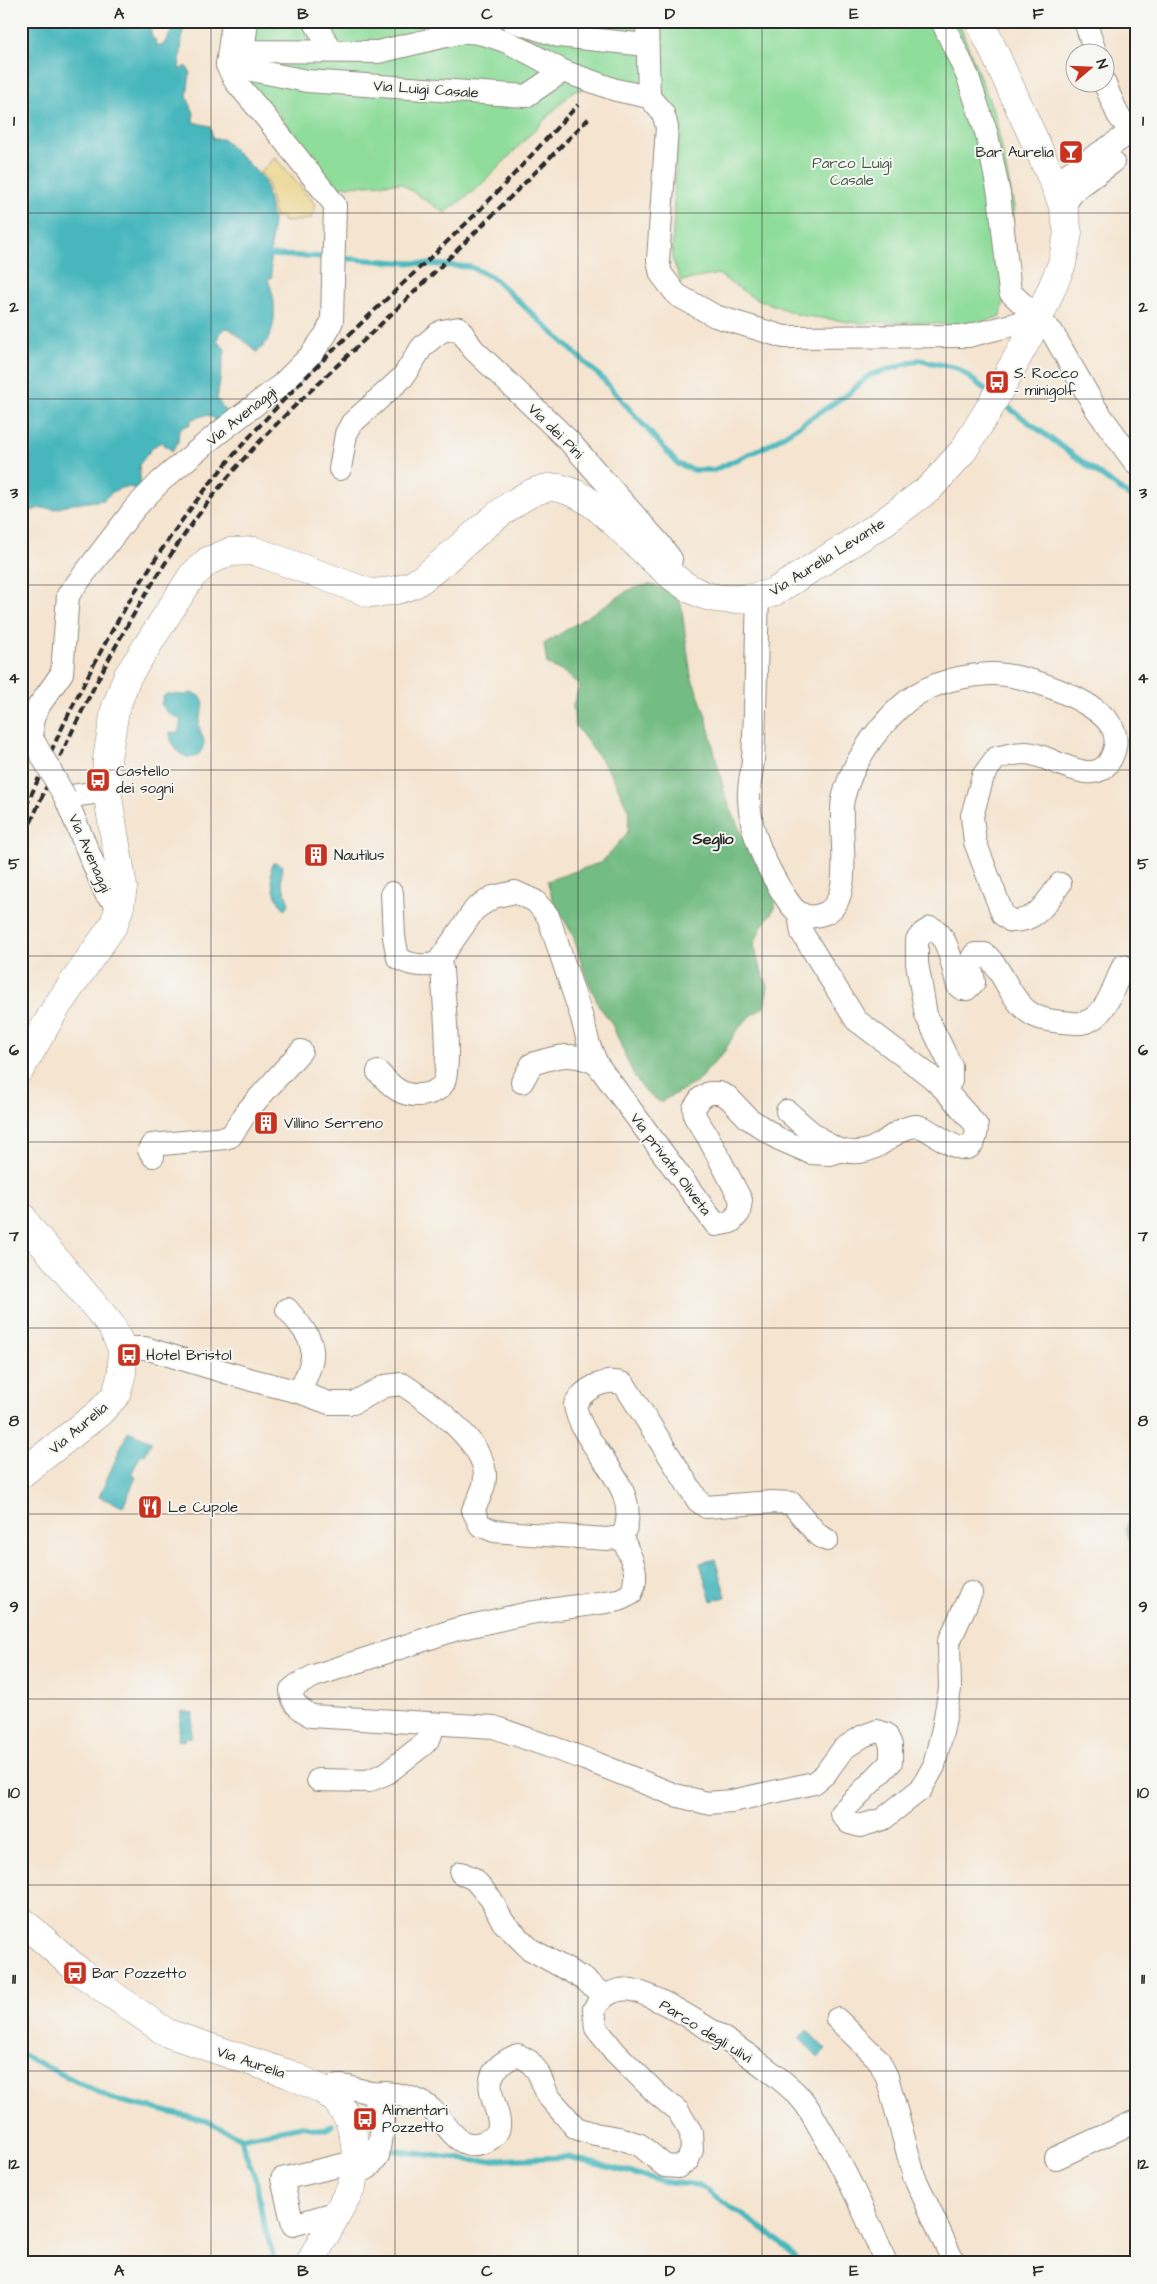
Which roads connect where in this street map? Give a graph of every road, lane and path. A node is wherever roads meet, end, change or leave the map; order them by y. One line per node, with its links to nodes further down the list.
1 (233, 21): 14 (street)
2 (247, 21): 13 (street)
3 (314, 21): 13 (street)
4 (512, 21): 11 (street); 12 (street)
5 (647, 21): 12 (street)
6 (942, 21): 22 (street)
7 (980, 21): 21 (main road, Via Aurelia Levante)
8 (1085, 21): 10 (street)
9 (459, 26): 11 (street); 13 (street)
10 (1092, 42)
11 (509, 44): 15 (street)
12 (648, 45): 17 (street)
13 (331, 50)
14 (227, 65): 15 (street, Via Luigi Casale); 28 (street, Via Avenaggi, bridge)
15 (564, 71): 17 (street)
16 (1108, 92): 18 (street)
17 (648, 97): 22 (street)
18 (1136, 125)
19 (1136, 129): 21 (street)
20 (1136, 147): 21 (street)
21 (1058, 194): 22 (main road, Via Aurelia Levante)
22 (1039, 318): 23 (street); 26 (main road, Via Aurelia Levante)
23 (1136, 464)
24 (340, 469): 25 (street, Via dei Pini)
25 (668, 572): 26 (main road, Via Aurelia Levante); 27 (main road, Via Aurelia Levante)
26 (758, 598): 32 (street)
27 (107, 791): 28 (street, Via Avenaggi); 31 (main road, Via Aurelia Levante)
28 (65, 797): 31 (street, Via Avenaggi)
29 (1060, 884): 32 (street)
30 (392, 893): 33 (street)
31 (120, 906): 37 (main road, Via Aurelia Levante)
32 (798, 913): 40 (street)
33 (438, 962): 36 (street); 38 (street)
34 (1123, 966): 40 (street)
35 (301, 1051): 43 (street)
36 (597, 1064): 39 (street); 42 (street, Via privata Oliveta)
37 (21, 1068)
38 (378, 1072)
39 (522, 1082)
40 (944, 1089): 42 (street)
41 (787, 1111): 42 (street)
42 (840, 1151)
43 (153, 1156)
44 (21, 1215): 46 (main road)
45 (287, 1309): 47 (street)
46 (122, 1361): 47 (street); 48 (main road, Via Aurelia)
47 (299, 1392): 49 (street)
48 (21, 1474)
49 (622, 1537): 50 (street); 52 (street)
50 (827, 1540)
51 (971, 1592): 52 (street)
52 (434, 1724): 53 (street)
53 (318, 1780)
54 (461, 1873): 56 (street)
55 (21, 1920): 58 (main road, Via Aurelia)
56 (604, 1996): 59 (street); 65 (street, Parco degli ulivi)
57 (837, 2019): 66 (street)
58 (323, 2090): 59 (street); 61 (main road, Via Aurelia)
59 (372, 2094): 61 (street)
60 (1136, 2120): 62 (street)
61 (365, 2156): 63 (main road); 63 (street)
62 (1056, 2158)
63 (338, 2212): 64 (main road)
64 (310, 2263)
65 (886, 2263)
66 (954, 2263)

